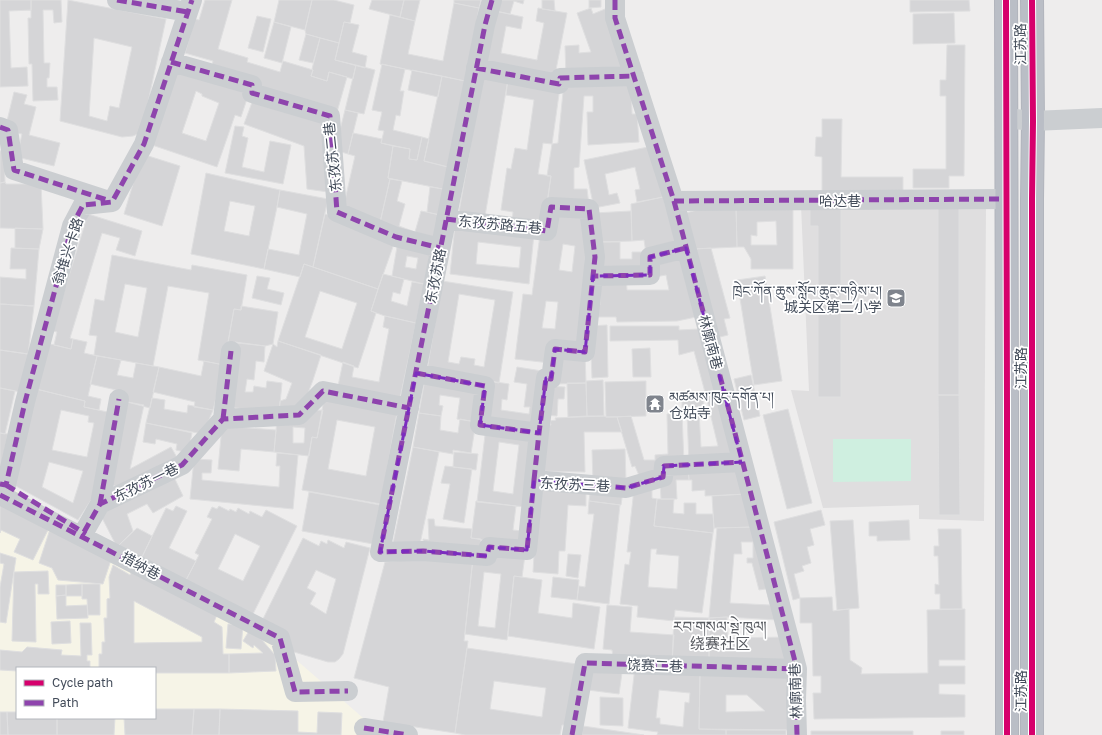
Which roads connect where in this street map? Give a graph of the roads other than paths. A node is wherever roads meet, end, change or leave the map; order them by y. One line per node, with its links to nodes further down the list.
1 (116, 0): 6 (street)
2 (492, 0): 8 (street, 东孜苏路)
3 (615, 0): 9 (street, 林廓南巷)
4 (1006, 0): 10 (highway, 江苏路)
5 (1032, 0): 12 (highway, 江苏路)
6 (190, 6): 7 (street)
7 (171, 62): 16 (street); 18 (street, 东孜苏二巷)
8 (476, 68): 9 (street); 17 (street, 东孜苏路)
9 (634, 76): 15 (street, 林廓南巷)
10 (1006, 118): 12 (street); 14 (highway, 江苏路)
11 (1102, 118): 12 (street)
12 (1033, 121): 42 (highway, 江苏路)
13 (0, 127): 16 (street)
14 (1007, 199): 15 (street, 哈达巷); 41 (highway, 江苏路)
15 (674, 201): 19 (street, 林廓南巷)
16 (112, 202): 30 (street, 翁堆兴卡路)
17 (446, 219): 18 (street, 东孜苏路); 20 (street, 东孜苏路五巷)
18 (440, 248): 22 (street, 东孜苏路)
19 (686, 248): 20 (street); 28 (street, 林廓南巷)
20 (593, 276): 26 (street)
21 (230, 351): 25 (street)
22 (416, 373): 24 (street, 东孜苏路); 26 (street)
23 (119, 399): 31 (street)
24 (408, 408): 25 (street); 33 (street, 东孜苏路)
25 (223, 419): 31 (street, 东孜苏一巷)
26 (539, 433): 29 (street)
27 (689, 463): 28 (street)
28 (737, 463): 29 (street, 东孜苏三巷); 35 (street, 林廓南巷)
29 (534, 480): 33 (street, 东孜苏三巷)
30 (2, 488): 32 (street, 措纳巷); 36 (street)
31 (100, 504): 32 (street, 东孜苏一巷)
32 (84, 532): 34 (street, 措纳巷)
33 (380, 552)
34 (278, 641)
35 (797, 669): 39 (street, 饶赛二巷); 40 (street, 林廓南巷)
36 (348, 691)
37 (364, 728): 38 (street)
38 (408, 735)
39 (572, 735)
40 (797, 735)
41 (1007, 735)
42 (1032, 735)

